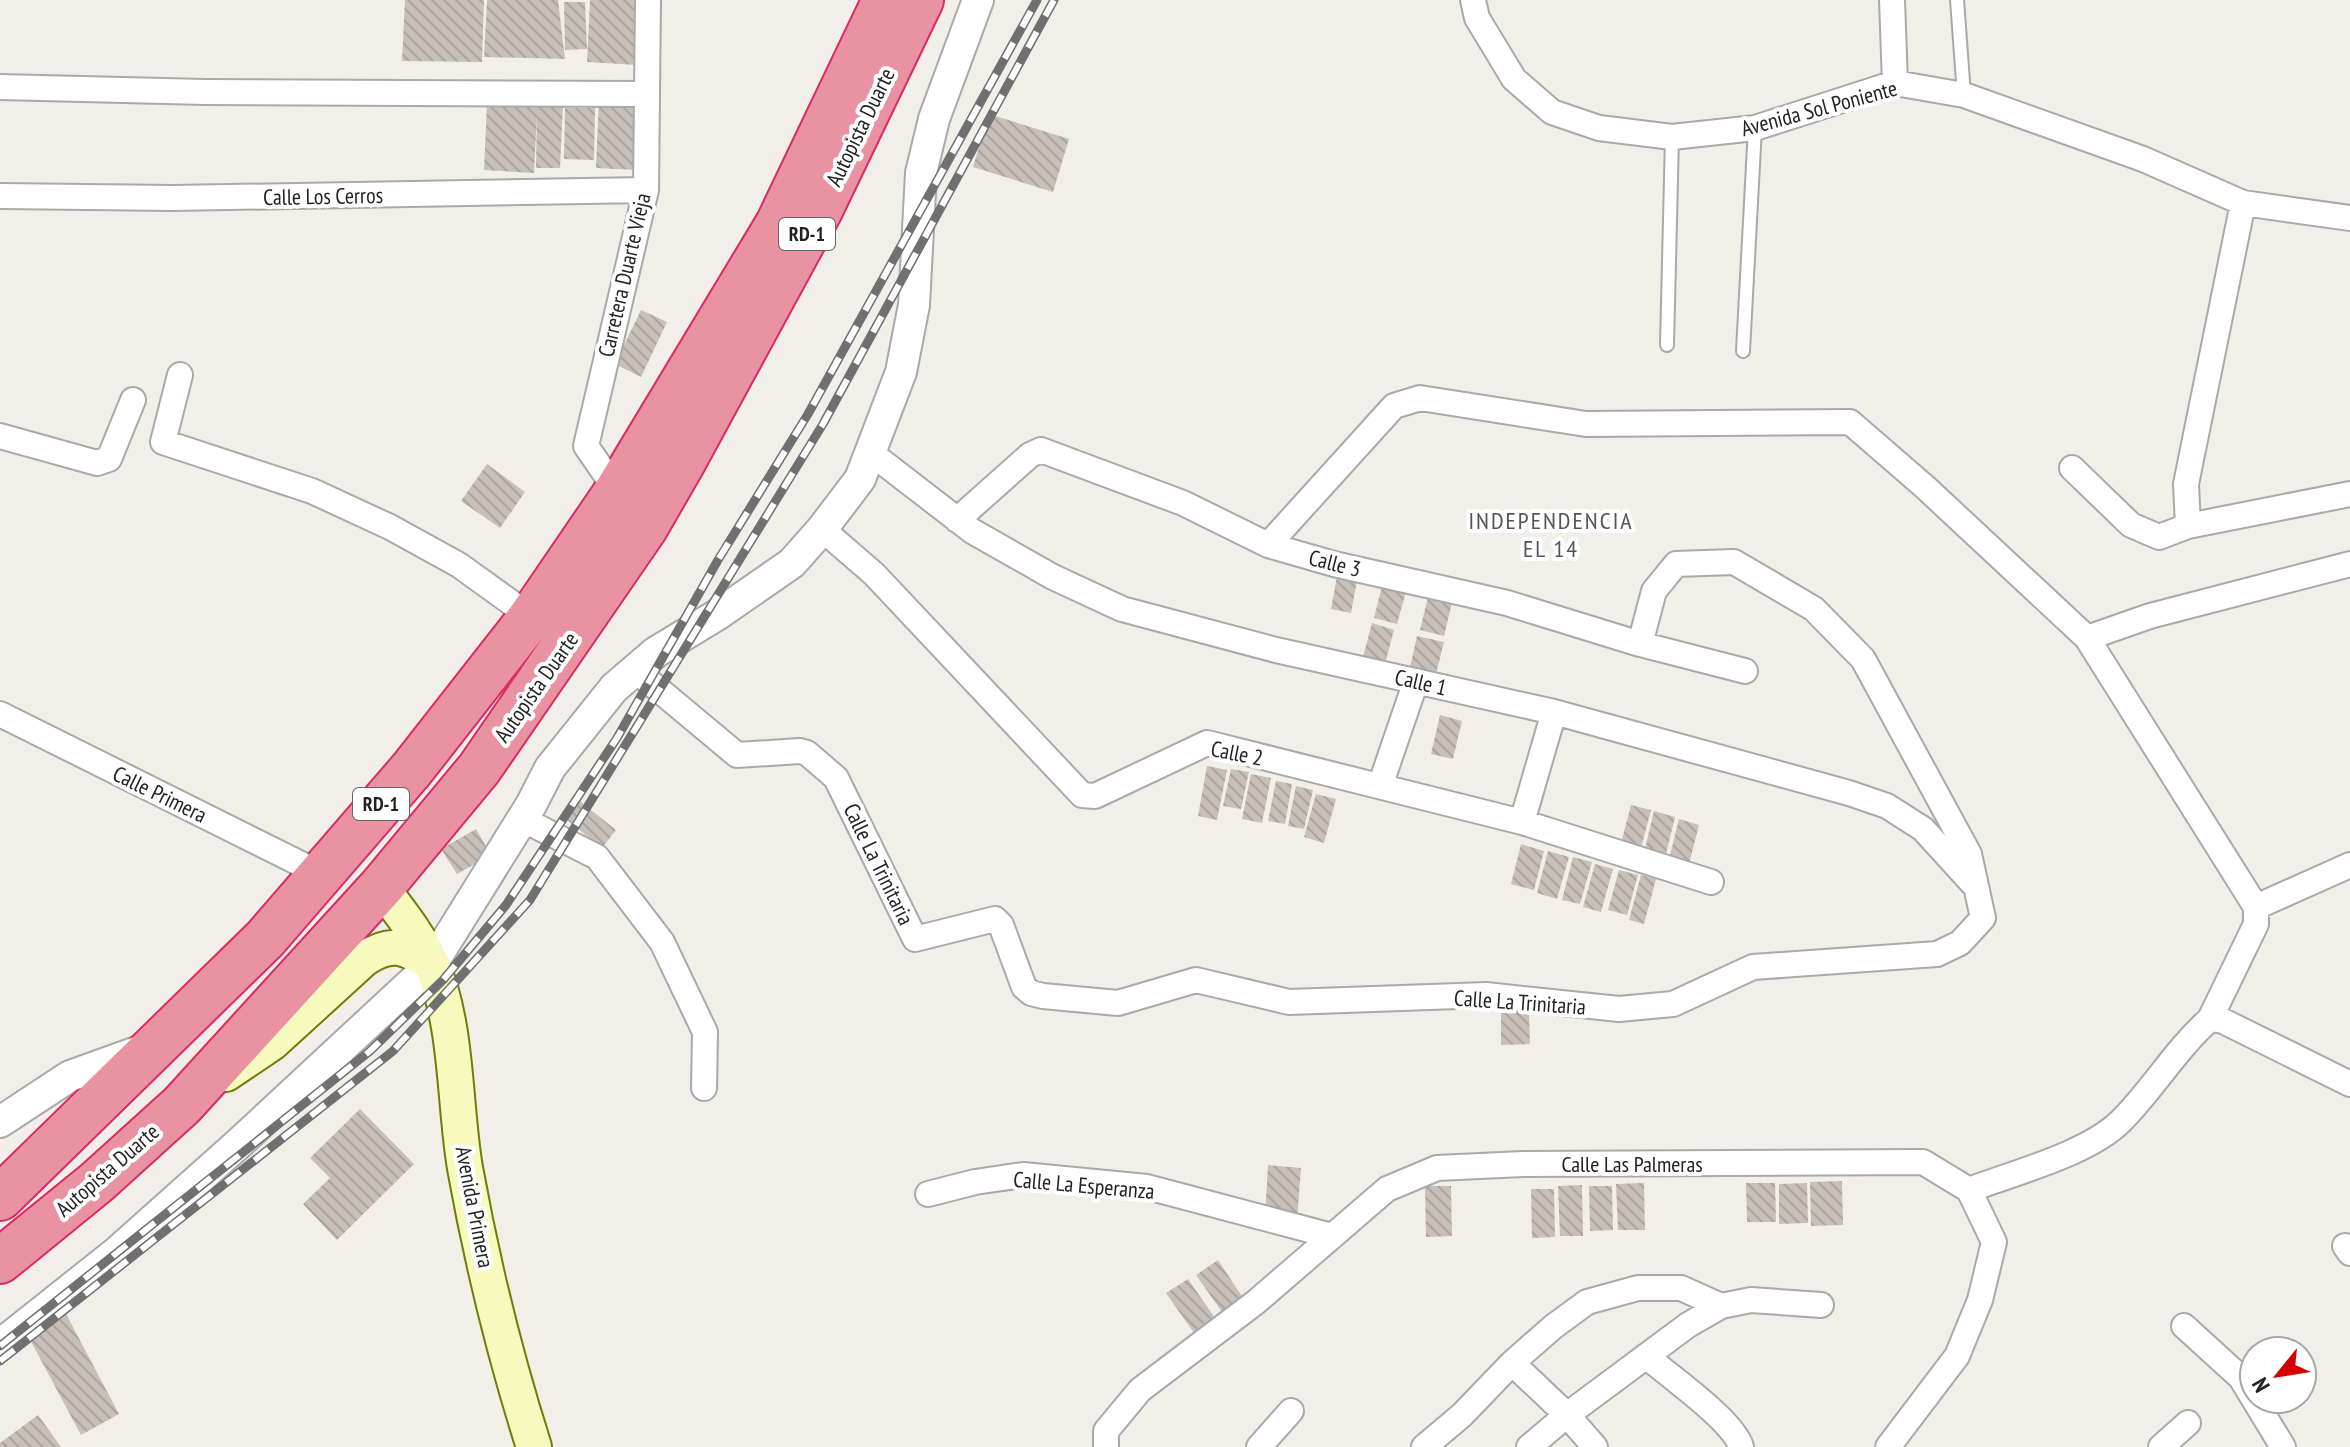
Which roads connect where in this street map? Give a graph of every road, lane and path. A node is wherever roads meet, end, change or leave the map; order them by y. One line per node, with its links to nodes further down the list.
1 (648, 0): 10 (street, Carretera Duarte Vieja)
2 (885, 0): 27 (highway, Autopista Duarte / RD-1)
3 (921, 0): 48 (highway, Autopista Duarte / RD-1)
4 (978, 0): 25 (street)
5 (1473, 0): 13 (street, Avenida Sol Poniente)
6 (1892, 0): 8 (street)
7 (1957, 0): 11 (lane)
8 (1895, 83): 11 (street, Avenida Sol Poniente); 12 (street, Avenida Sol Poniente)
9 (0, 87): 10 (street)
10 (645, 94): 14 (street, Carretera Duarte Vieja)
11 (1964, 95): 16 (street, Avenida Sol Poniente)
12 (1755, 128): 13 (street, Avenida Sol Poniente); 19 (lane)
13 (1672, 137): 18 (lane)
14 (646, 190): 15 (street, Calle Los Cerros); 27 (street, Carretera Duarte Vieja)
15 (0, 196)
16 (2243, 203): 17 (street, Avenida Sol Poniente); 30 (street)
17 (2350, 218)
18 (1667, 345)
19 (1743, 351)
20 (180, 375): 24 (street)
21 (133, 400): 22 (street)
22 (119, 433): 23 (street); 24 (street)
23 (0, 436)
24 (163, 442): 34 (street)
25 (871, 453): 29 (street, Calle 1); 31 (street)
26 (2072, 468): 30 (street)
27 (617, 491): 34 (highway, Autopista Duarte / RD-1)
28 (2350, 494): 30 (street)
29 (957, 520): 32 (street, Calle 3); 39 (street, Calle 1)
30 (2188, 526)
31 (822, 529): 37 (street); 42 (street, Calle 2)
32 (1268, 545): 35 (street); 36 (street, Calle 3)
33 (2350, 564): 35 (street)
34 (531, 617): 46 (highway, Autopista Duarte / RD-1)
35 (2087, 638): 50 (street)
36 (1640, 644): 38 (street, Calle 3); 49 (street, Calle La Trinitaria)
37 (634, 669): 43 (street); 49 (street, Calle La Trinitaria)
38 (1745, 671)
39 (1416, 681): 40 (street, Calle 1); 42 (street)
40 (1554, 712): 44 (street); 49 (street, Calle 1)
41 (0, 714): 46 (street, Calle Primera)
42 (1380, 786): 44 (street, Calle 2)
43 (522, 819): 51 (street); 55 (street)
44 (1522, 822): 47 (street, Calle 2)
45 (2350, 865): 50 (street)
46 (321, 874): 53 (highway, Autopista Duarte / RD-1)
47 (1711, 882)
48 (381, 887): 51 (main road, Avenida Primera); 56 (highway, Autopista Duarte / RD-1)
49 (1977, 888)
50 (2256, 907): 52 (street)
51 (432, 964): 56 (main road); 66 (street); 72 (main road, Avenida Primera)
52 (2210, 1019): 54 (street); 58 (street)
53 (158, 1044): 57 (street); 60 (highway, Autopista Duarte / RD-1)
54 (2350, 1084)
55 (704, 1088)
56 (182, 1105): 62 (highway, Autopista Duarte / RD-1)
57 (0, 1122)
58 (1969, 1190): 61 (street, Calle Las Palmeras); 79 (street)
59 (928, 1194): 61 (street, Calle La Esperanza)
60 (0, 1198)
61 (1332, 1236): 73 (street, Calle Las Palmeras)
62 (0, 1261)
63 (1821, 1305): 64 (street)
64 (1721, 1306): 67 (street); 68 (street)
65 (2184, 1326): 81 (street)
66 (0, 1345)
67 (1646, 1356): 70 (street); 78 (street)
68 (1512, 1363): 70 (street); 75 (street)
69 (1291, 1411): 74 (street)
70 (1567, 1415): 76 (street); 77 (street)
71 (2188, 1423): 80 (street)
72 (534, 1447)
73 (1106, 1447)
74 (1259, 1447)
75 (1424, 1447)
76 (1529, 1447)
77 (1595, 1447)
78 (1741, 1447)
79 (1888, 1447)
80 (2161, 1447)
81 (2283, 1447)

